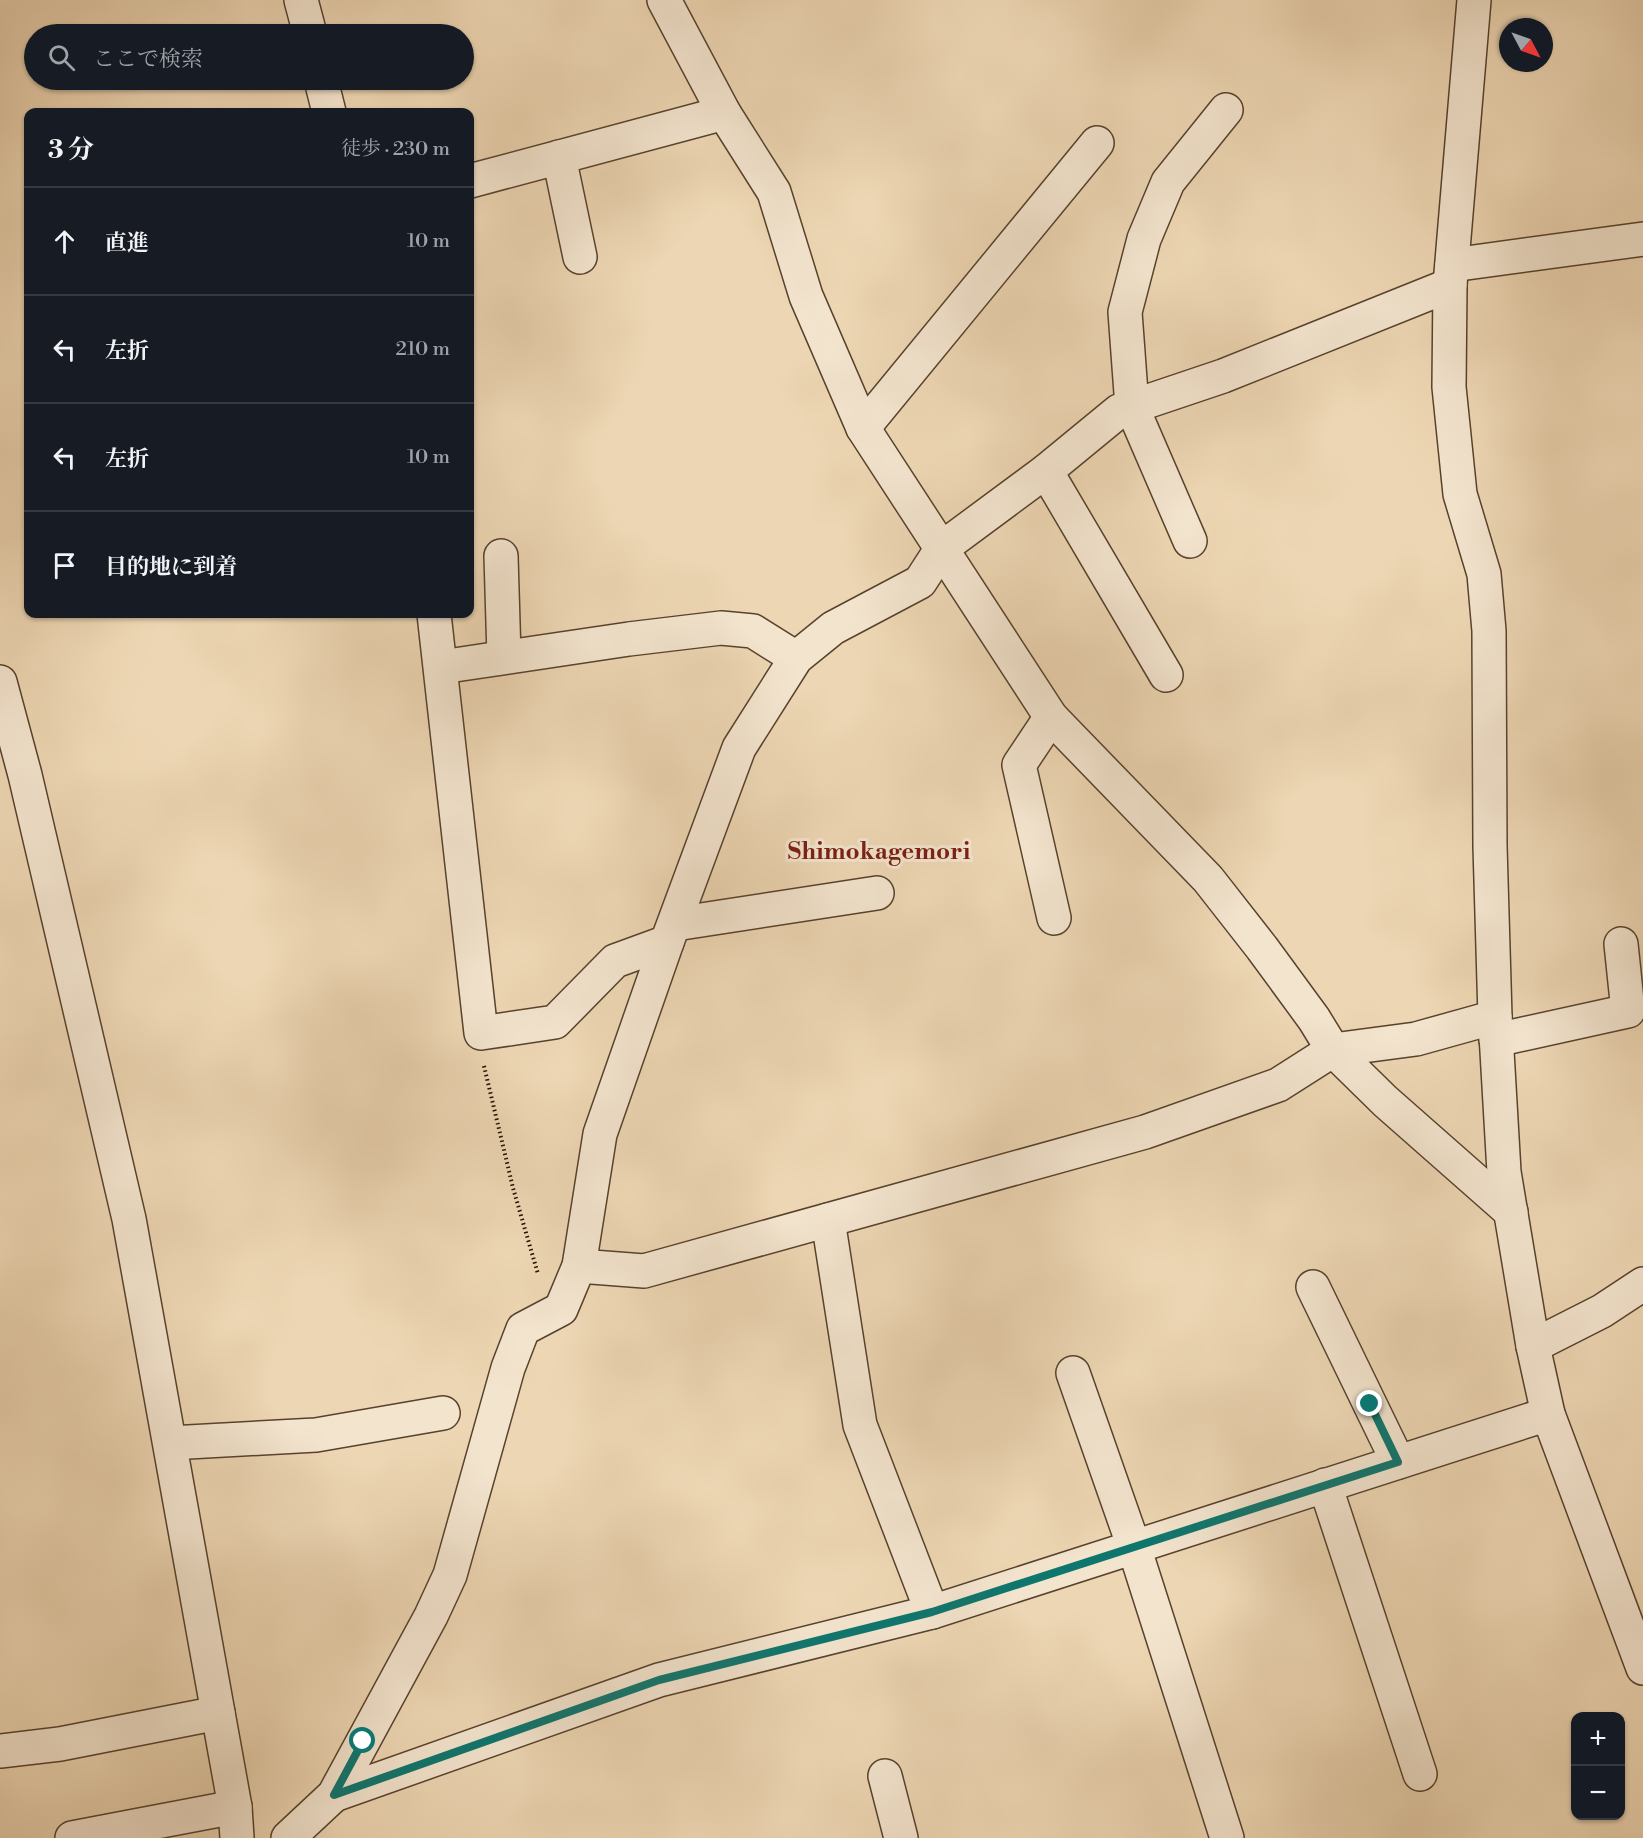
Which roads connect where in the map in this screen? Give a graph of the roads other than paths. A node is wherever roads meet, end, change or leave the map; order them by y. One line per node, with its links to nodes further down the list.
1 (301, 0): 4 (street)
2 (664, 0): 8 (street)
3 (1474, 0): 14 (street)
4 (307, 24)
5 (324, 90): 6 (street)
6 (328, 108)
7 (1226, 110): 15 (street)
8 (724, 113): 10 (street); 16 (street)
9 (1097, 143): 16 (street)
10 (559, 157): 11 (street); 13 (street)
11 (474, 180)
12 (1643, 239): 14 (street)
13 (580, 257)
14 (1451, 275): 15 (street); 32 (street)
15 (1132, 407): 17 (street); 18 (street)
16 (863, 428): 19 (street)
17 (1046, 471): 19 (street); 25 (street)
18 (1190, 541)
19 (942, 548): 23 (street); 27 (street)
20 (501, 556): 22 (street)
21 (435, 618): 24 (street)
22 (504, 657): 23 (street); 24 (street)
23 (796, 658): 30 (street)
24 (441, 667): 30 (street)
25 (1166, 675)
26 (0, 682): 43 (street)
27 (1051, 717): 29 (street); 33 (street)
28 (877, 893): 30 (street)
29 (1054, 918)
30 (671, 933): 36 (street)
31 (1621, 944): 32 (street)
32 (1496, 1028): 33 (street); 34 (street)
33 (1333, 1050): 34 (street); 35 (street)
34 (1511, 1212): 39 (street)
35 (828, 1220): 36 (street); 47 (street)
36 (579, 1266): 53 (street)
37 (1643, 1284): 39 (street)
38 (1313, 1287): 44 (street)
39 (1533, 1346): 42 (street)
40 (1073, 1373): 46 (street)
41 (443, 1413): 43 (street)
42 (1548, 1414): 44 (street); 48 (street)
43 (170, 1443): 49 (street)
44 (1398, 1462): 45 (street)
45 (1325, 1485): 46 (street); 51 (street)
46 (1134, 1547): 47 (street); 58 (street)
47 (932, 1612): 53 (street)
48 (1643, 1668)
49 (218, 1713): 50 (street); 54 (street)
50 (0, 1751)
51 (1420, 1774)
52 (885, 1776): 57 (street)
53 (334, 1795): 56 (street)
54 (236, 1823): 55 (street)
55 (72, 1838)
56 (288, 1838)
57 (901, 1838)
58 (1227, 1838)

